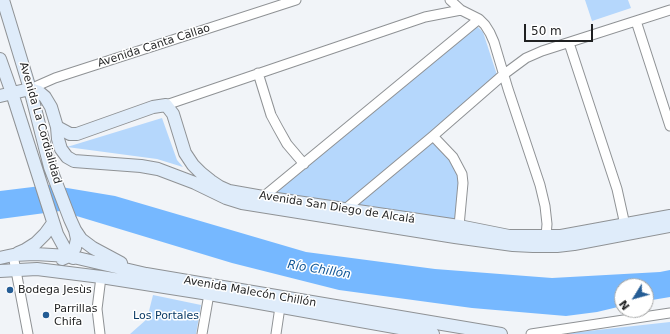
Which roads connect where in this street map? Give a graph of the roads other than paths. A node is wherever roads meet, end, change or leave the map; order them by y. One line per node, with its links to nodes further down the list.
1 (296, 0): 12 (street, Avenida Canta Callao)
2 (450, 0): 4 (street)
3 (3, 8): 12 (main road, Avenida La Cordialidad)
4 (461, 10): 6 (street); 10 (street)
5 (670, 10): 7 (street)
6 (479, 19): 11 (street); 18 (street)
7 (636, 21): 8 (street); 15 (street)
8 (569, 43): 11 (street); 25 (street)
9 (0, 60): 13 (main road, Avenida La Cordialidad)
10 (258, 73): 14 (street); 18 (street)
11 (503, 75): 17 (street); 28 (street)
12 (30, 88): 13 (main road, Avenida Canta Callao); 16 (main road, Avenida San Diego de Alcalá); 24 (main road, Avenida La Cordialidad)
13 (6, 94): 23 (main road, Avenida La Cordialidad)
14 (166, 105): 16 (main road); 19 (main road, Avenida San Diego de Alcalá)
15 (670, 126)
16 (57, 127): 22 (main road, Avenida San Diego de Alcalá)
17 (433, 136): 20 (street); 26 (street)
18 (304, 164): 19 (street)
19 (263, 198): 20 (main road, Avenida San Diego de Alcalá)
20 (345, 209): 22 (street); 26 (main road, Avenida San Diego de Alcalá)
21 (670, 216): 25 (main road, Avenida San Diego de Alcalá)
22 (334, 218): 27 (main road, Avenida San Diego de Alcalá)
23 (53, 223): 29 (main road); 30 (main road, Avenida La Cordialidad)
24 (73, 225): 30 (main road, Avenida La Cordialidad); 35 (main road)
25 (625, 225): 28 (main road, Avenida San Diego de Alcalá)
26 (459, 226): 28 (main road, Avenida San Diego de Alcalá)
27 (670, 226)
28 (546, 236)
29 (13, 255): 30 (main road, Avenida Malecón Chillón); 31 (main road, Avenida Malecón Chillón); 32 (street)
30 (69, 256): 33 (main road); 35 (main road, Avenida Malecón Chillón); 37 (main road)
31 (0, 258)
32 (16, 269): 33 (main road, Avenida Malecón Chillón); 34 (main road, Avenida Malecón Chillón); 42 (street)
33 (37, 269): 36 (main road, Avenida Malecón Chillón)
34 (0, 271)
35 (146, 274): 41 (main road, Avenida Malecón Chillón)
36 (101, 277): 37 (main road, Avenida Malecón Chillón); 43 (street)
37 (117, 280): 38 (main road, Avenida Malecón Chillón)
38 (209, 294): 39 (main road, Avenida Malecón Chillón); 44 (street)
39 (280, 307): 45 (street); 46 (main road, Avenida Malecón Chillón)
40 (670, 313): 48 (street)
41 (467, 331): 47 (main road, Avenida Malecón Chillón)
42 (28, 334)
43 (100, 334)
44 (202, 334)
45 (276, 334)
46 (433, 334)
47 (501, 334)
48 (530, 334)

